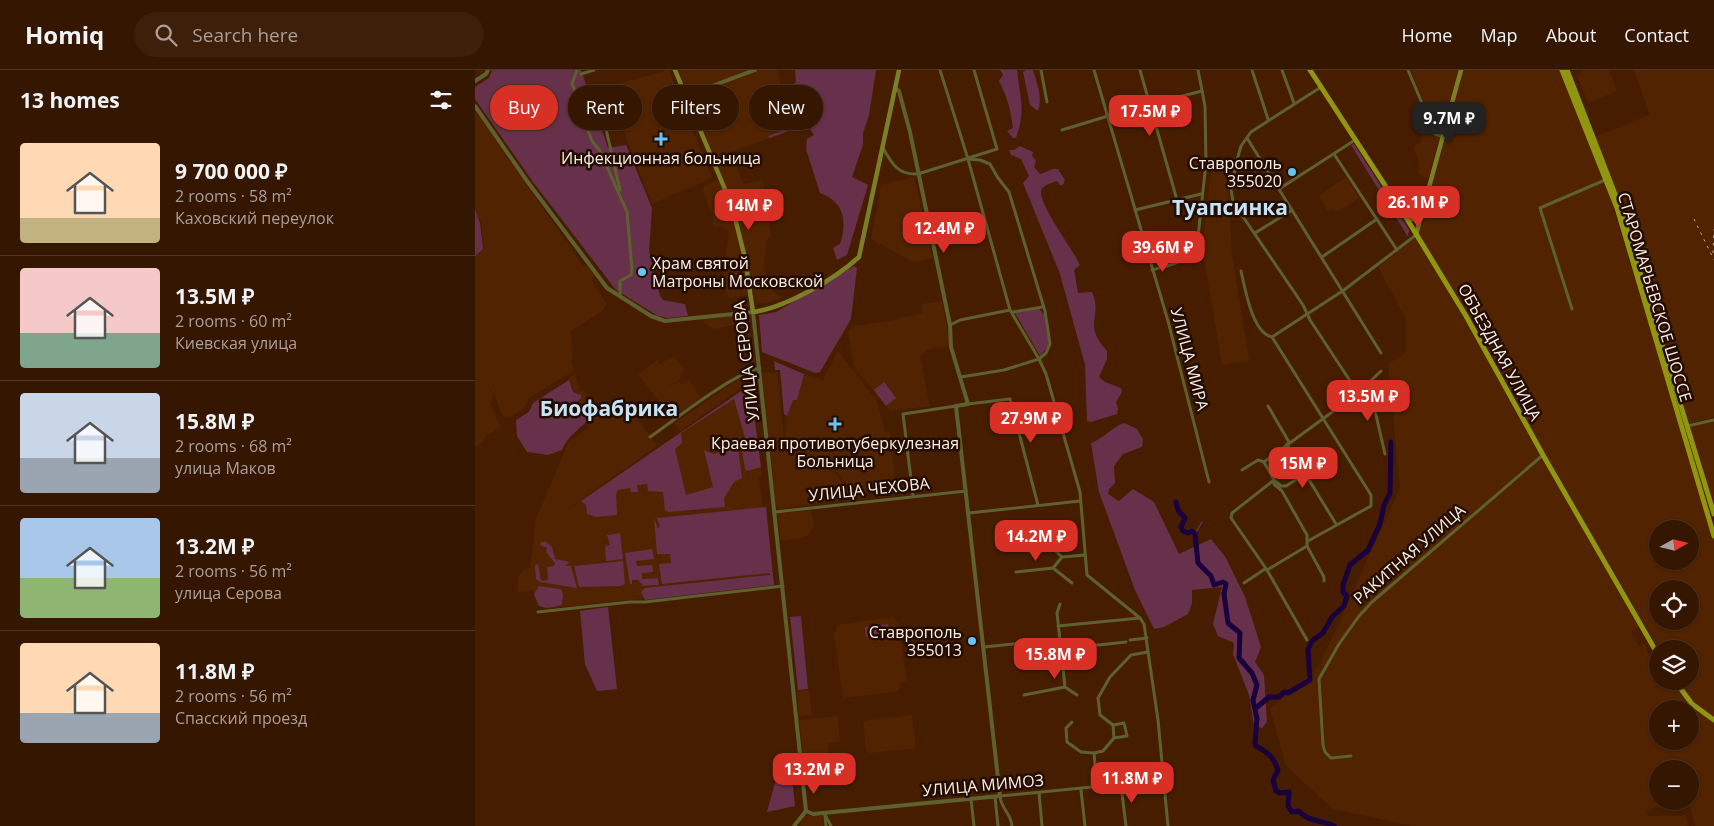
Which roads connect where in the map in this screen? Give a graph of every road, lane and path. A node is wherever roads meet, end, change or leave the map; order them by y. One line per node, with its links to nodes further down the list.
1 (488, 70): 21 (street)
2 (577, 70): 46 (street)
3 (594, 70): 20 (street)
4 (675, 70): 22 (main road, УЛИЦА СЕРОВА)
5 (755, 70): 23 (street)
6 (899, 70): 25 (main road)
7 (940, 70): 41 (street)
8 (974, 70): 41 (street)
9 (1041, 70): 27 (street)
10 (1094, 70): 31 (street, УЛИЦА МИРА)
11 (1140, 70): 29 (street)
12 (1198, 70): 26 (street)
13 (1252, 70): 32 (street)
14 (1282, 70): 28 (street)
15 (1311, 70): 24 (main road, ОБЪЕЗДНАЯ УЛИЦА)
16 (1409, 70): 36 (street)
17 (1461, 70): 36 (main road)
18 (1562, 70): 43 (main road, СТАРОМАРЬЕВСКОЕ ШОССЕ)
19 (1567, 70): 80 (main road, СТАРОМАРЬЕВСКОЕ ШОССЕ)
20 (581, 74)
21 (475, 81)
22 (680, 85)
23 (714, 85)
24 (1321, 86): 28 (street); 38 (main road, ОБЪЕЗДНАЯ УЛИЦА)
25 (895, 88): 39 (main road); 42 (street)
26 (1202, 91): 29 (street); 45 (street)
27 (1047, 102)
28 (1294, 103): 32 (street)
29 (1150, 105): 31 (street); 47 (street)
30 (475, 106): 60 (street)
31 (1108, 116): 35 (street); 48 (street, УЛИЦА МИРА)
32 (1268, 120): 37 (street)
33 (607, 130): 46 (street)
34 (699, 130): 64 (main road, УЛИЦА СЕРОВА)
35 (1063, 130)
36 (1441, 136): 50 (main road)
37 (1247, 138): 44 (street); 53 (street)
38 (1356, 140): 40 (street); 51 (main road, ОБЪЕЗДНАЯ УЛИЦА)
39 (883, 148): 42 (street); 64 (main road)
40 (1334, 154): 44 (street); 52 (street)
41 (968, 159): 42 (street); 61 (street); 63 (street)
42 (918, 174): 66 (street)
43 (1606, 180): 62 (street); 80 (main road, СТАРОМАРЬЕВСКОЕ ШОССЕ)
44 (1279, 189): 49 (street)
45 (1201, 194): 47 (street); 57 (street)
46 (622, 198): 60 (street)
47 (1177, 200): 48 (street)
48 (1135, 210): 57 (street, УЛИЦА МИРА)
49 (1292, 210): 53 (street); 56 (street)
50 (1421, 213): 51 (main road); 54 (main road)
51 (1407, 218): 54 (main road, ОБЪЕЗДНАЯ УЛИЦА)
52 (1377, 219): 55 (street); 56 (street)
53 (1255, 233): 65 (street)
54 (1416, 235): 55 (street); 84 (main road, ОБЪЕЗДНАЯ УЛИЦА)
55 (1397, 250): 59 (street)
56 (1322, 257): 59 (street)
57 (1153, 270): 89 (street, УЛИЦА МИРА)
58 (1241, 271): 67 (street)
59 (1343, 290): 65 (street); 68 (street)
60 (620, 298): 64 (street)
61 (1043, 307): 63 (street); 69 (street)
62 (1572, 309)
63 (1011, 311): 66 (street); 69 (street)
64 (753, 312): 70 (street, УЛИЦА СЕРОВА)
65 (1307, 313): 67 (street); 74 (street)
66 (949, 325): 72 (street)
67 (1272, 337): 78 (street)
68 (1381, 353)
69 (1039, 359): 72 (street); 93 (street)
70 (760, 368): 81 (street); 95 (street, УЛИЦА СЕРОВА)
71 (1381, 371): 73 (street)
72 (961, 377): 75 (street)
73 (1365, 386): 74 (street); 83 (street)
74 (1358, 393): 78 (street)
75 (968, 404): 76 (street); 94 (street)
76 (956, 406): 91 (street); 92 (street)
77 (1268, 406): 82 (street)
78 (1323, 418): 82 (street); 98 (street)
79 (1714, 420): 80 (street)
80 (1684, 427): 97 (main road, СТАРОМАРЬЕВСКОЕ ШОССЕ); 102 (main road, СТАРОМАРЬЕВСКОЕ ШОССЕ)
81 (650, 437)
82 (1288, 443): 85 (street); 87 (street)
83 (1385, 454)
84 (1543, 455): 122 (main road, ОБЪЕЗДНАЯ УЛИЦА); 135 (street, РАКИТНАЯ УЛИЦА)
85 (1264, 462): 86 (street); 88 (street)
86 (1241, 470)
87 (1305, 474): 90 (street); 98 (street)
88 (1275, 480): 90 (street); 109 (street)
89 (1209, 482)
90 (1281, 489): 103 (street)
91 (966, 491): 92 (street, УЛИЦА ЧЕХОВА); 96 (street)
92 (913, 496): 95 (street, УЛИЦА ЧЕХОВА)
93 (1080, 501): 94 (street); 106 (street)
94 (1037, 505): 96 (street)
95 (775, 512): 114 (street, УЛИЦА СЕРОВА)
96 (969, 513): 123 (street)
97 (1714, 514)
98 (1336, 524): 103 (street)
99 (1050, 527): 101 (street)
100 (1030, 529): 101 (street)
101 (1043, 536): 105 (street); 107 (street)
102 (1714, 536)
103 (1308, 541): 104 (street)
104 (1307, 546): 109 (street); 111 (street)
105 (1033, 552)
106 (1085, 555): 107 (street); 117 (street)
107 (1062, 557): 108 (street)
108 (1053, 568): 110 (street); 112 (street)
109 (1266, 570): 113 (street); 121 (street)
110 (1016, 572)
111 (1324, 581)
112 (1072, 583)
113 (1243, 583)
114 (783, 586): 116 (street); 144 (street, УЛИЦА СЕРОВА)
115 (1060, 604): 118 (street)
116 (538, 612)
117 (1140, 618): 118 (street); 119 (street)
118 (1058, 626): 120 (street)
119 (1147, 638): 124 (street); 125 (street)
120 (1060, 639): 123 (street); 124 (street)
121 (1307, 640)
122 (1650, 640)
123 (984, 647): 141 (street)
124 (1061, 649): 126 (street)
125 (1148, 652): 132 (street); 136 (street)
126 (1065, 687): 128 (street); 129 (street)
127 (1682, 690): 130 (main road)
128 (1024, 695)
129 (1077, 696)
130 (1714, 720)
131 (1072, 722): 134 (street)
132 (1113, 725): 133 (street); 133 (street)
133 (1114, 738): 134 (street)
134 (1094, 753): 138 (street)
135 (1351, 756)
136 (1163, 780): 137 (street, УЛИЦА МИМОЗ); 155 (street)
137 (1121, 785): 138 (street, УЛИЦА МИМОЗ); 154 (street)
138 (1097, 788): 139 (street, УЛИЦА МИМОЗ)
139 (1081, 790): 140 (street, УЛИЦА МИМОЗ); 153 (street)
140 (1039, 793): 141 (street, УЛИЦА МИМОЗ); 152 (street)
141 (1000, 796): 142 (street, УЛИЦА МИМОЗ); 151 (street)
142 (995, 797): 143 (street, УЛИЦА МИМОЗ); 150 (street)
143 (971, 799): 145 (street, УЛИЦА МИМОЗ); 149 (street)
144 (806, 811): 145 (street, УЛИЦА МИМОЗ); 146 (street)
145 (824, 813): 147 (street); 148 (street)
146 (794, 826)
147 (826, 826)
148 (831, 826)
149 (974, 826)
150 (997, 826)
151 (1012, 826)
152 (1042, 826)
153 (1085, 826)
154 (1126, 826)
155 (1168, 826)

